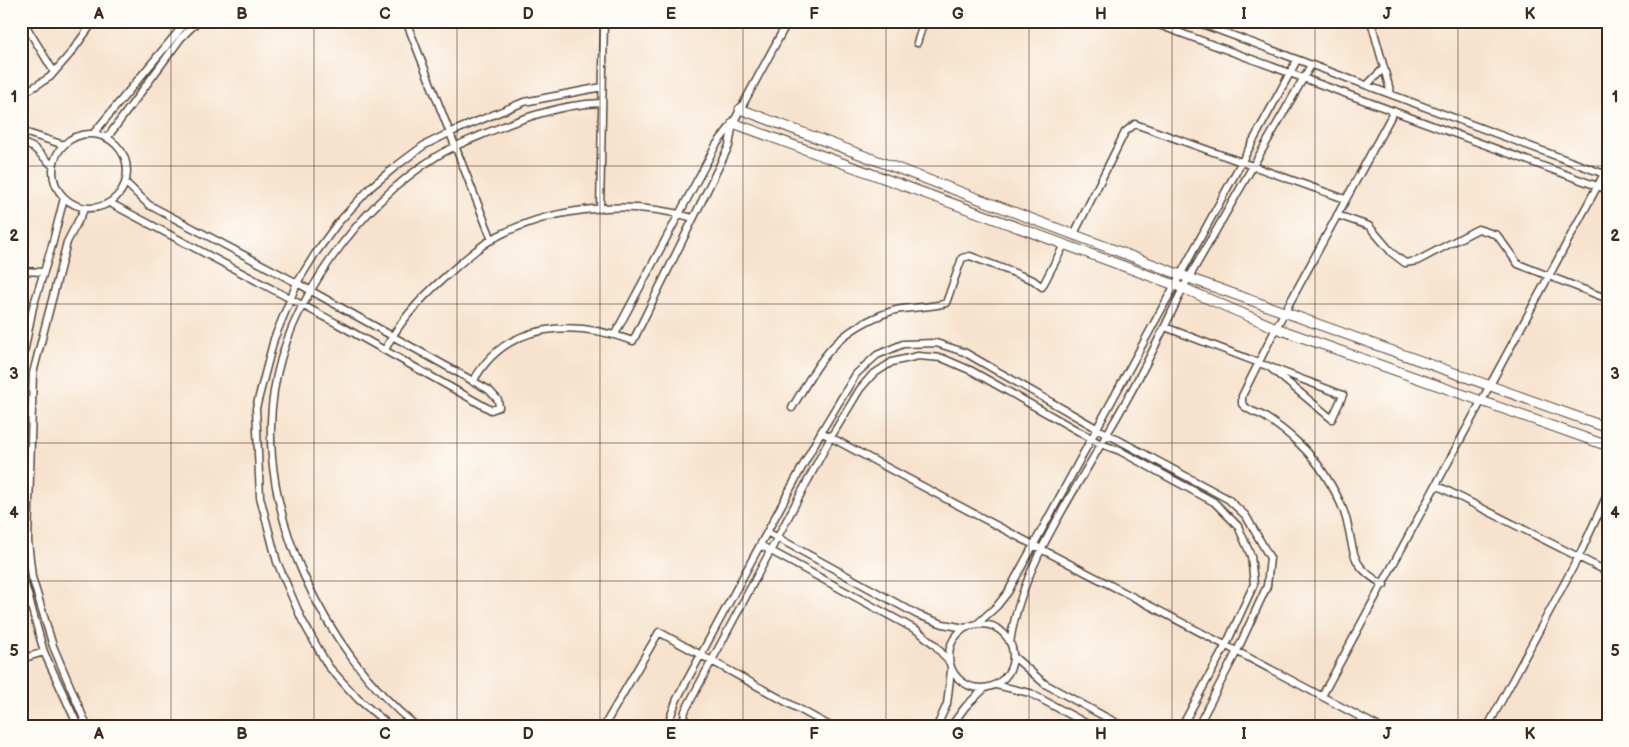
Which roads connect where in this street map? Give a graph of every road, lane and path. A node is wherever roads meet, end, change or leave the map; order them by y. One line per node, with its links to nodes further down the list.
1 (23, 21): 16 (street)
2 (94, 21): 16 (street)
3 (187, 21): 29 (street)
4 (198, 21): 30 (street)
5 (406, 21): 28 (street)
6 (604, 21): 20 (street)
7 (788, 21): 24 (street)
8 (924, 21): 12 (street)
9 (1148, 21): 17 (street)
10 (1194, 21): 13 (street)
11 (1371, 21): 15 (street)
12 (917, 43)
13 (1297, 60): 14 (street); 17 (street)
14 (1311, 65): 18 (street); 19 (street)
15 (1384, 68): 19 (street); 21 (street)
16 (54, 72): 22 (street)
17 (1291, 74): 18 (street); 34 (street)
18 (1303, 78): 25 (street); 35 (street)
19 (1367, 85): 21 (street)
20 (602, 87): 23 (street); 28 (street)
21 (1391, 94): 37 (street)
22 (21, 95)
23 (601, 103): 33 (street); 45 (street)
24 (740, 109): 26 (street); 49 (street)
25 (1394, 111): 39 (street); 42 (street)
26 (733, 123): 46 (street); 48 (street); 51 (street)
27 (21, 131): 32 (street)
28 (449, 133): 33 (street); 56 (street)
29 (93, 134): 30 (street); 32 (street)
30 (107, 138): 38 (street)
31 (21, 142): 36 (street)
32 (64, 145): 36 (street)
33 (454, 147): 50 (street); 58 (street)
34 (1242, 161): 35 (street); 49 (street); 54 (street)
35 (1253, 165): 42 (street); 54 (street)
36 (53, 166): 41 (street)
37 (1606, 174): 39 (street)
38 (126, 183): 43 (street); 56 (street)
39 (1598, 187): 40 (street); 55 (street)
40 (1608, 190)
41 (64, 198): 44 (street); 53 (street)
42 (1345, 199): 47 (street)
43 (110, 203): 44 (street); 60 (street)
44 (85, 208): 84 (street)
45 (600, 209): 46 (street); 50 (street)
46 (679, 214): 48 (street); 65 (street)
47 (1337, 215): 55 (street); 62 (street)
48 (693, 218): 65 (street)
49 (1074, 234): 54 (street)
50 (492, 240): 66 (street)
51 (1064, 245): 57 (street); 74 (street)
52 (21, 271): 53 (street)
53 (44, 272): 70 (street)
54 (1185, 276): 57 (street); 62 (street)
55 (1548, 277): 59 (street); 72 (street)
56 (298, 283): 58 (street); 60 (street)
57 (1179, 287): 63 (street); 64 (street); 76 (street)
58 (312, 291): 61 (street); 66 (street)
59 (1608, 299)
60 (290, 300): 61 (street); 113 (street)
61 (303, 306): 67 (street); 114 (street)
62 (1285, 312): 64 (street); 72 (street)
63 (1165, 327): 68 (street); 78 (street)
64 (1276, 328): 68 (street); 73 (street)
65 (615, 334): 71 (street)
66 (392, 336): 67 (street); 71 (street)
67 (385, 350): 71 (street)
68 (1259, 363): 69 (street); 96 (street)
69 (1268, 366): 69 (street)
70 (21, 368)
71 (473, 382)
72 (1491, 384): 73 (street); 75 (street)
73 (1482, 400): 82 (street); 85 (street)
74 (792, 408)
75 (1608, 428)
76 (1098, 429): 77 (street); 78 (street); 80 (street)
77 (821, 432): 79 (street); 87 (street)
78 (1108, 434): 81 (street); 101 (street)
79 (831, 437): 80 (street); 88 (street); 90 (street)
80 (1093, 440): 81 (street); 90 (street)
81 (1101, 444): 92 (street); 100 (street)
82 (1608, 446)
83 (21, 453): 84 (street)
84 (30, 453): 112 (street)
85 (1436, 485): 93 (street); 96 (street)
86 (1608, 493): 93 (street)
87 (767, 532): 88 (street); 89 (street)
88 (777, 538): 91 (street); 98 (street)
89 (760, 546): 91 (street); 103 (street)
90 (1034, 547): 92 (street); 97 (street)
91 (771, 551): 106 (street); 107 (street)
92 (1041, 551): 99 (street); 100 (street)
93 (1579, 556): 95 (street); 126 (street)
94 (21, 570): 102 (street)
95 (1608, 572)
96 (1384, 585): 110 (street)
97 (977, 624): 98 (street); 99 (street)
98 (965, 628): 107 (street)
99 (1010, 643): 104 (street)
100 (1226, 645): 101 (street); 123 (street)
101 (1237, 651): 110 (street); 124 (street)
102 (44, 652): 105 (street); 111 (street)
103 (701, 655): 106 (street); 115 (street); 116 (street)
104 (1013, 656): 108 (street); 122 (street)
105 (21, 659)
106 (712, 661): 117 (street); 118 (street)
107 (950, 666): 109 (street); 119 (street)
108 (996, 684): 109 (street); 121 (street)
109 (986, 688): 120 (street)
110 (1322, 696): 125 (street)
111 (78, 726)
112 (87, 726)
113 (390, 726)
114 (416, 726)
115 (604, 726)
116 (667, 726)
117 (683, 726)
118 (830, 726)
119 (936, 726)
120 (951, 726)
121 (1091, 726)
122 (1122, 726)
123 (1182, 726)
124 (1198, 726)
125 (1377, 726)
126 (1488, 726)

